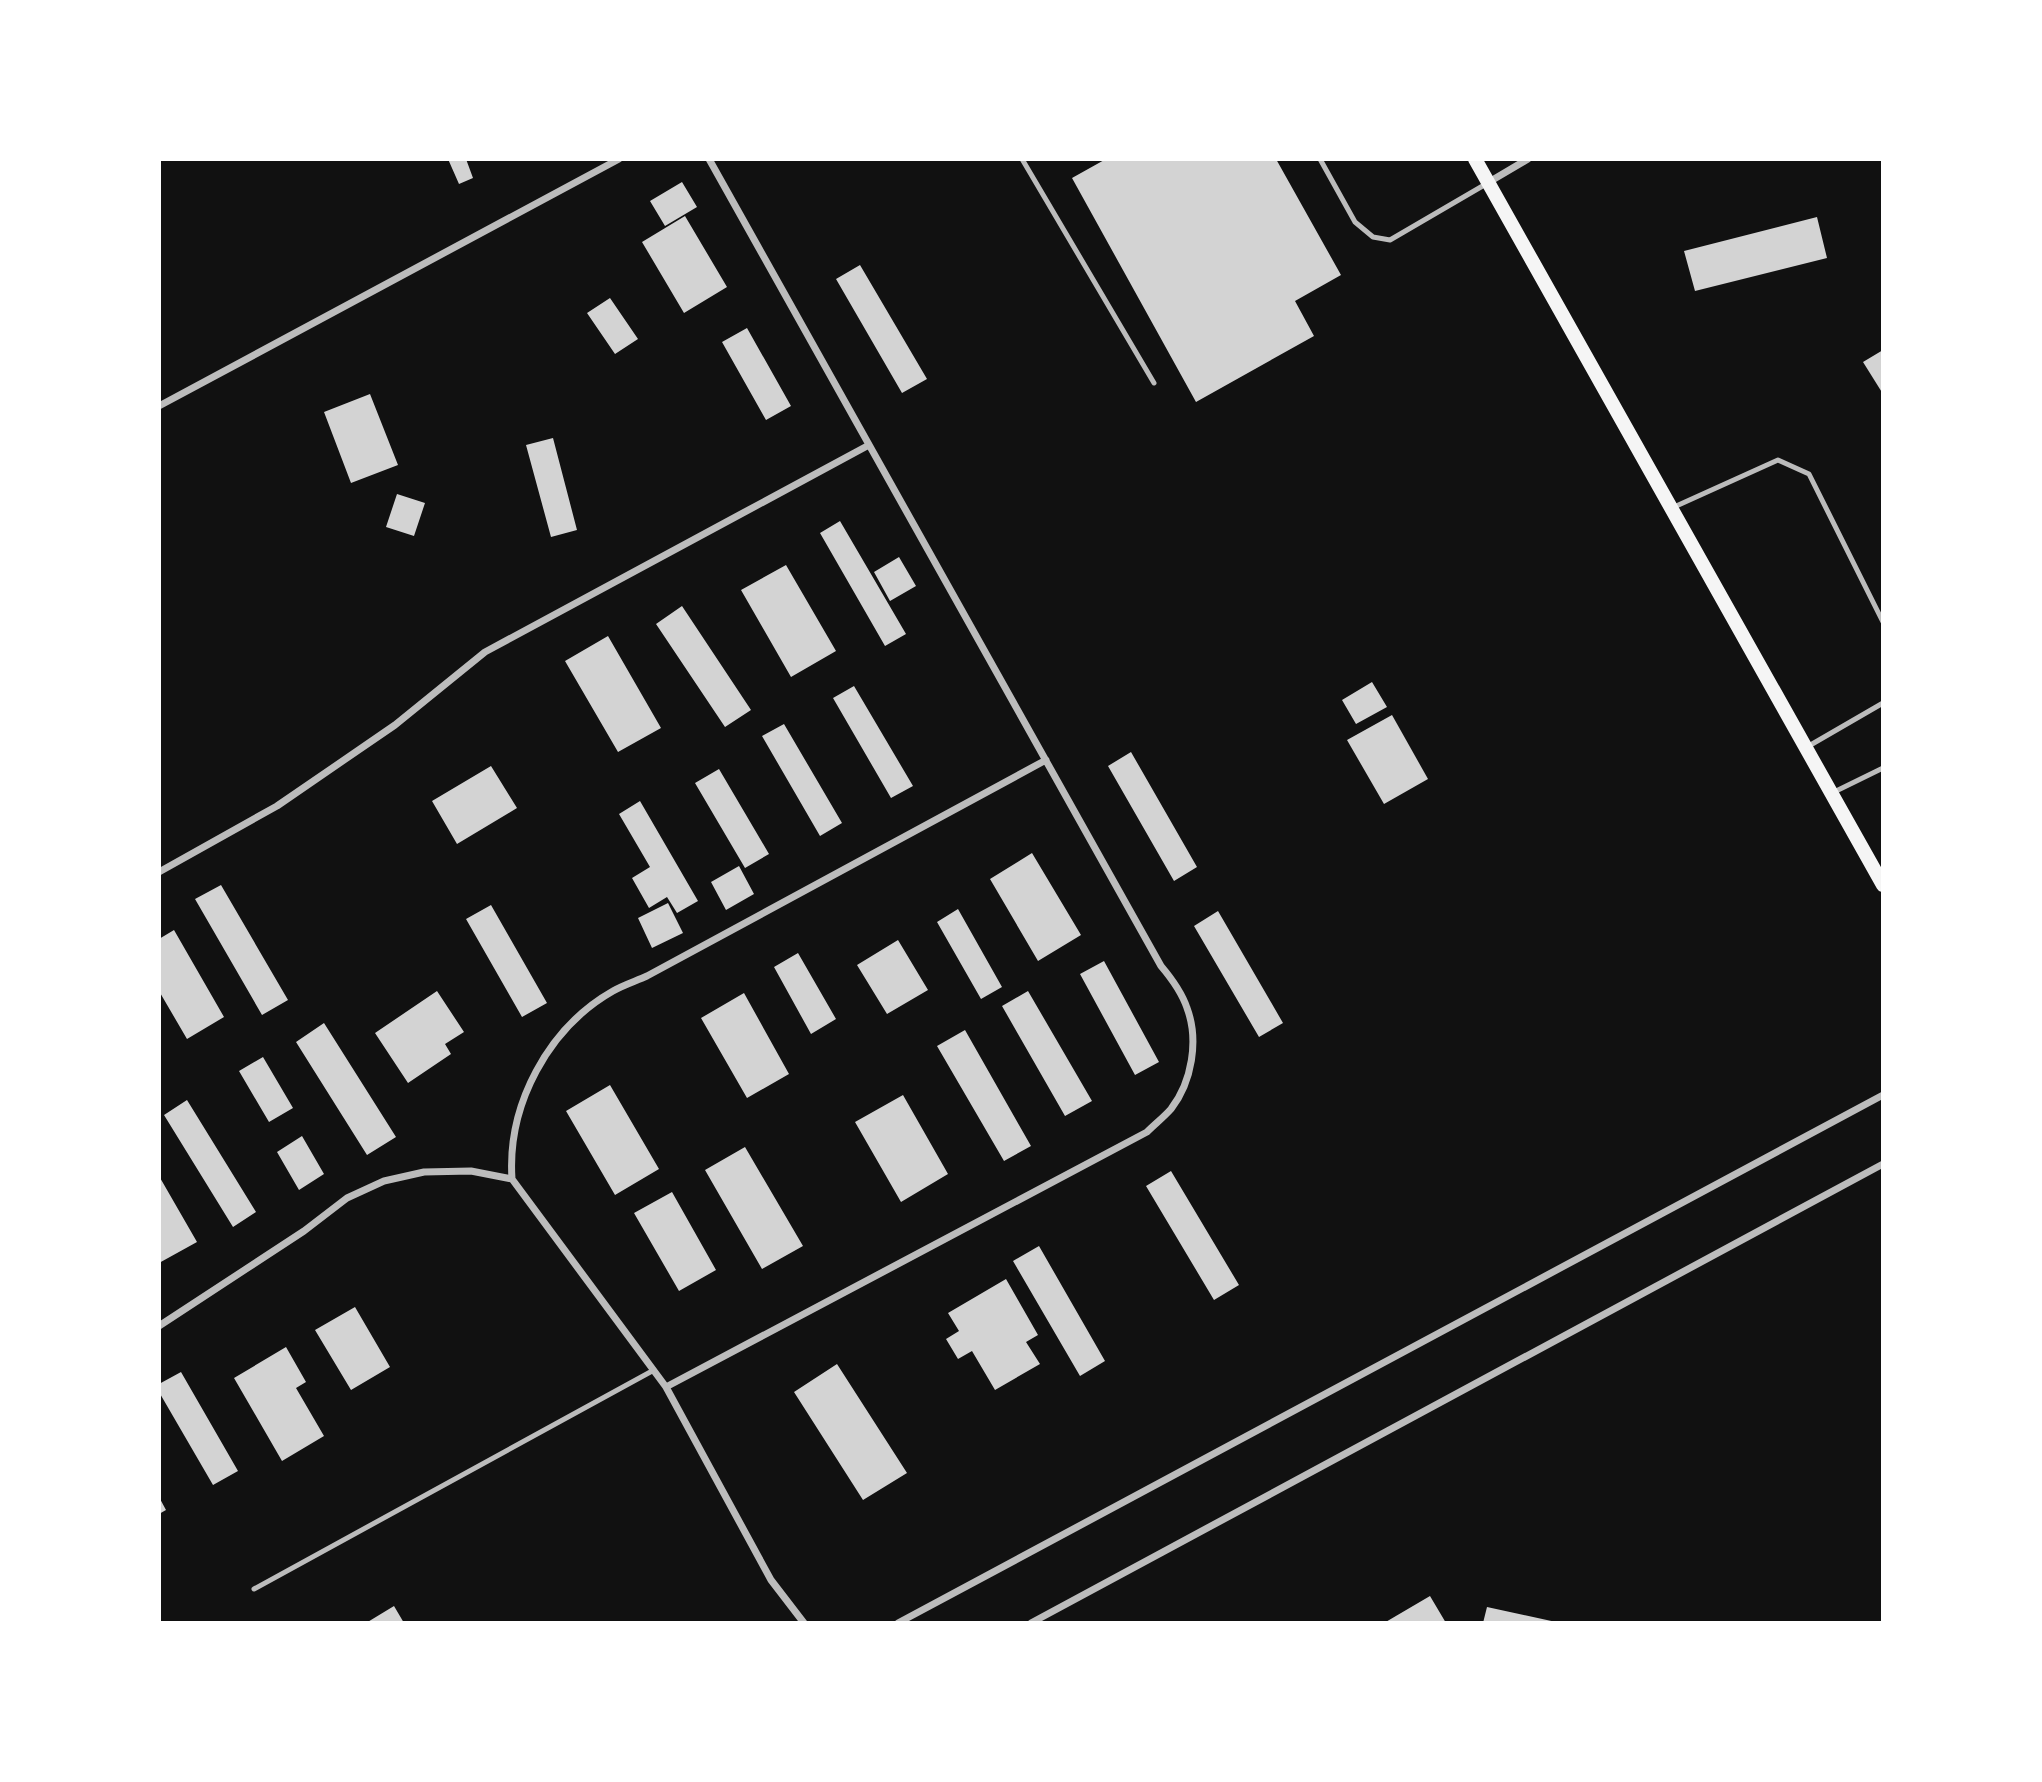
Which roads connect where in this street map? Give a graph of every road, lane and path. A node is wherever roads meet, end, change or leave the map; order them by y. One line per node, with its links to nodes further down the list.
1 (619, 159): 9 (street)
2 (709, 159): 10 (street)
3 (1022, 159): 8 (lane)
4 (1320, 159): 7 (lane)
5 (1475, 159): 7 (main road)
6 (1528, 159): 7 (street)
7 (1489, 183): 11 (main road)
8 (1154, 383)
9 (159, 405)
10 (869, 445): 15 (street); 18 (street)
11 (1671, 508): 12 (lane); 14 (main road)
12 (1883, 622)
13 (1883, 703): 14 (lane)
14 (1806, 748): 17 (main road)
15 (1046, 760): 22 (street); 25 (street)
16 (1883, 768): 17 (lane)
17 (1831, 793): 19 (main road)
18 (159, 872)
19 (1883, 885)
20 (1883, 1095): 28 (street)
21 (1883, 1164): 29 (street)
22 (512, 1179): 23 (street); 24 (street)
23 (159, 1326)
24 (654, 1370): 25 (street); 26 (lane)
25 (666, 1387): 27 (street)
26 (254, 1589)
27 (804, 1623)
28 (898, 1623)
29 (1031, 1623)

